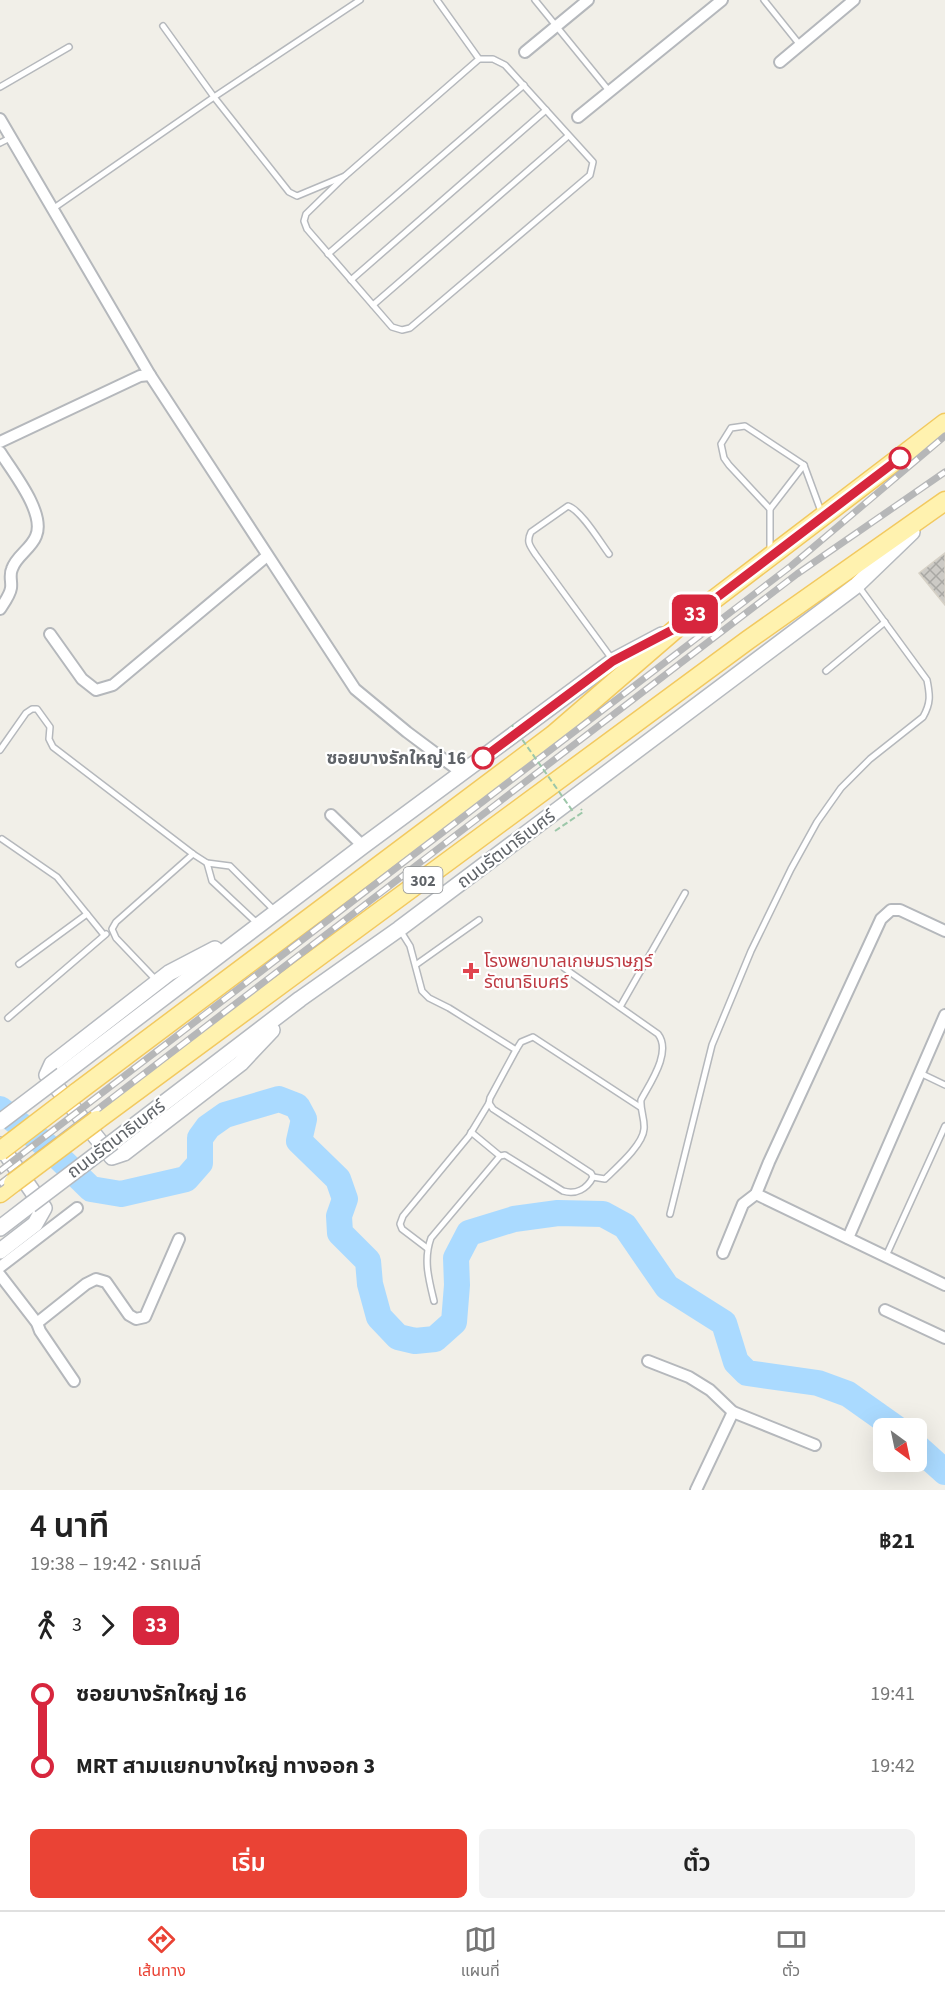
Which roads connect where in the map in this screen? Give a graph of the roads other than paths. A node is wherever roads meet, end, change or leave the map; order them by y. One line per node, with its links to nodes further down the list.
1 (360, 0): 18 (lane)
2 (437, 0): 13 (lane)
3 (535, 0): 9 (lane)
4 (588, 0): 9 (street)
5 (722, 0): 17 (street)
6 (764, 0): 10 (lane)
7 (854, 0): 10 (street)
8 (163, 26): 18 (lane)
9 (557, 26): 12 (street); 17 (lane)
10 (800, 45): 14 (street)
11 (69, 47): 16 (lane)
12 (525, 52)
13 (479, 59): 15 (lane); 24 (lane)
14 (780, 62)
15 (524, 85): 19 (lane); 26 (lane)
16 (0, 87)
17 (610, 92): 20 (street)
18 (214, 96): 24 (lane); 25 (lane)
19 (546, 110): 22 (lane); 27 (lane)
20 (578, 117)
21 (0, 119): 23 (street)
22 (568, 136): 28 (lane); 28 (lane)
23 (5, 140): 25 (street)
24 (345, 176): 26 (lane)
25 (54, 208): 29 (street)
26 (328, 254): 27 (lane)
27 (351, 280): 28 (lane)
28 (373, 305)
29 (150, 375): 31 (street); 38 (street)
30 (945, 423): 36 (main road, 302)
31 (0, 442)
32 (0, 452): 41 (street)
33 (804, 465): 35 (lane); 35 (lane); 36 (lane)
34 (941, 504): 40 (main road, ถนนรัตนาธิเบศร์ / 302); 83 (main road, ถนนรัตนาธิเบศร์ / 302, bridge)
35 (770, 509): 39 (lane)
36 (823, 516): 39 (main road, 302)
37 (609, 554): 45 (lane)
38 (267, 556): 44 (street); 48 (street)
39 (770, 557): 43 (main road, 302)
40 (857, 585): 42 (lane); 60 (main road, ถนนรัตนาธิเบศร์ / 302)
41 (0, 609)
42 (885, 622): 46 (lane); 86 (lane)
43 (678, 627): 45 (main road, 302); 80 (main road, 302, bridge)
44 (50, 634)
45 (613, 661): 48 (main road, 302)
46 (826, 671)
47 (0, 750): 52 (lane)
48 (462, 773): 51 (main road, 302)
49 (331, 815): 51 (street)
50 (2, 839): 56 (lane)
51 (363, 846): 55 (main road, 302)
52 (193, 854): 53 (lane); 59 (lane)
53 (207, 863): 55 (lane); 58 (lane)
54 (685, 893): 68 (lane)
55 (276, 912): 58 (main road, 302)
56 (87, 915): 62 (lane); 63 (lane)
57 (479, 920): 64 (lane)
58 (255, 928): 66 (main road); 76 (main road, 302, bridge)
59 (112, 929): 62 (lane); 66 (lane)
60 (399, 929): 64 (lane); 67 (main road, ถนนรัตนาธิเบศร์ / 302)
61 (945, 931): 84 (street)
62 (104, 935): 70 (lane)
63 (19, 964)
64 (417, 964): 71 (lane)
65 (564, 968): 68 (lane)
66 (158, 982): 67 (main road)
67 (300, 999): 87 (main road, ถนนรัตนาธิเบศร์ / 302, bridge)
68 (620, 1007): 75 (lane)
69 (945, 1015): 72 (street)
70 (9, 1018)
71 (516, 1050): 74 (lane); 75 (lane)
72 (920, 1073): 73 (lane); 88 (street)
73 (945, 1085)
74 (489, 1103): 78 (lane); 82 (lane)
75 (640, 1107): 82 (lane)
76 (0, 1122)
77 (945, 1126): 93 (lane)
78 (471, 1132): 81 (lane); 90 (lane)
79 (0, 1145): 91 (main road)
80 (0, 1151)
81 (500, 1156): 82 (lane); 90 (lane)
82 (592, 1177)
83 (7, 1188)
84 (756, 1194): 88 (street); 92 (street)
85 (77, 1208): 94 (street)
86 (670, 1214)
87 (0, 1228)
88 (848, 1238): 93 (street)
89 (179, 1239): 99 (street)
90 (427, 1248): 97 (lane)
91 (0, 1251)
92 (723, 1253)
93 (886, 1256): 96 (street)
94 (0, 1267)
95 (0, 1275): 99 (street)
96 (944, 1281)
97 (434, 1301)
98 (885, 1310): 100 (street)
99 (37, 1323): 102 (street)
100 (945, 1338)
101 (648, 1361): 103 (street)
102 (74, 1382)
103 (733, 1412): 104 (street); 105 (street)
104 (815, 1445)
105 (696, 1490)

